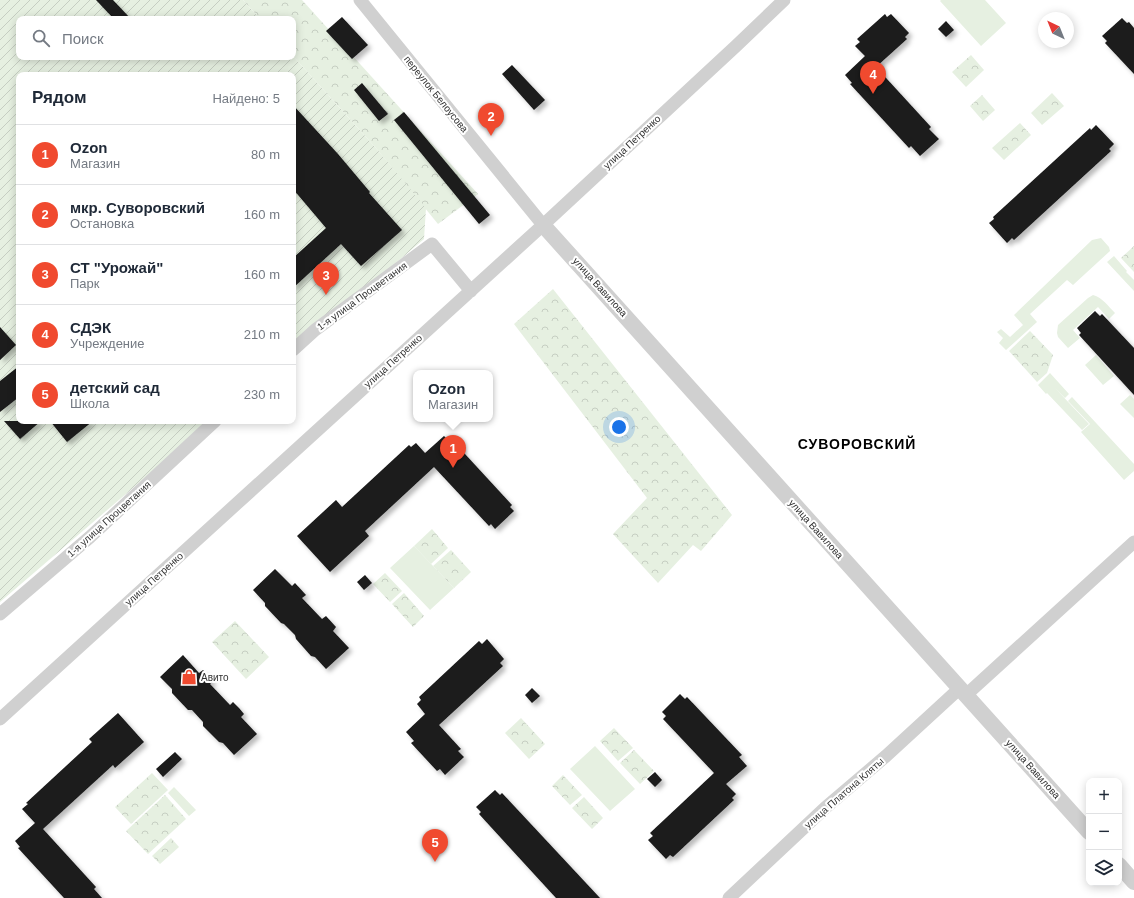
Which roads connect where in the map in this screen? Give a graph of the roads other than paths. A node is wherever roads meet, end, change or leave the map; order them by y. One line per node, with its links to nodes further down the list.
1 (360, 0): 3 (street, переулок Белоусова)
2 (784, 0): 3 (street, улица Петренко)
3 (543, 225): 4 (street, улица Петренко); 9 (street, улица Вавилова)
4 (471, 291): 5 (street, 1-я улица Процветания); 10 (street, улица Петренко)
5 (296, 347)
6 (212, 424): 8 (street, 1-я улица Процветания)
7 (1134, 542): 9 (street, улица Платона Кляты)
8 (0, 614)
9 (963, 692): 11 (street, улица Вавилова); 14 (street, улица Платона Кляты)
10 (0, 720)
11 (1086, 829)
12 (1122, 868): 13 (street)
13 (1134, 882)
14 (728, 898)

